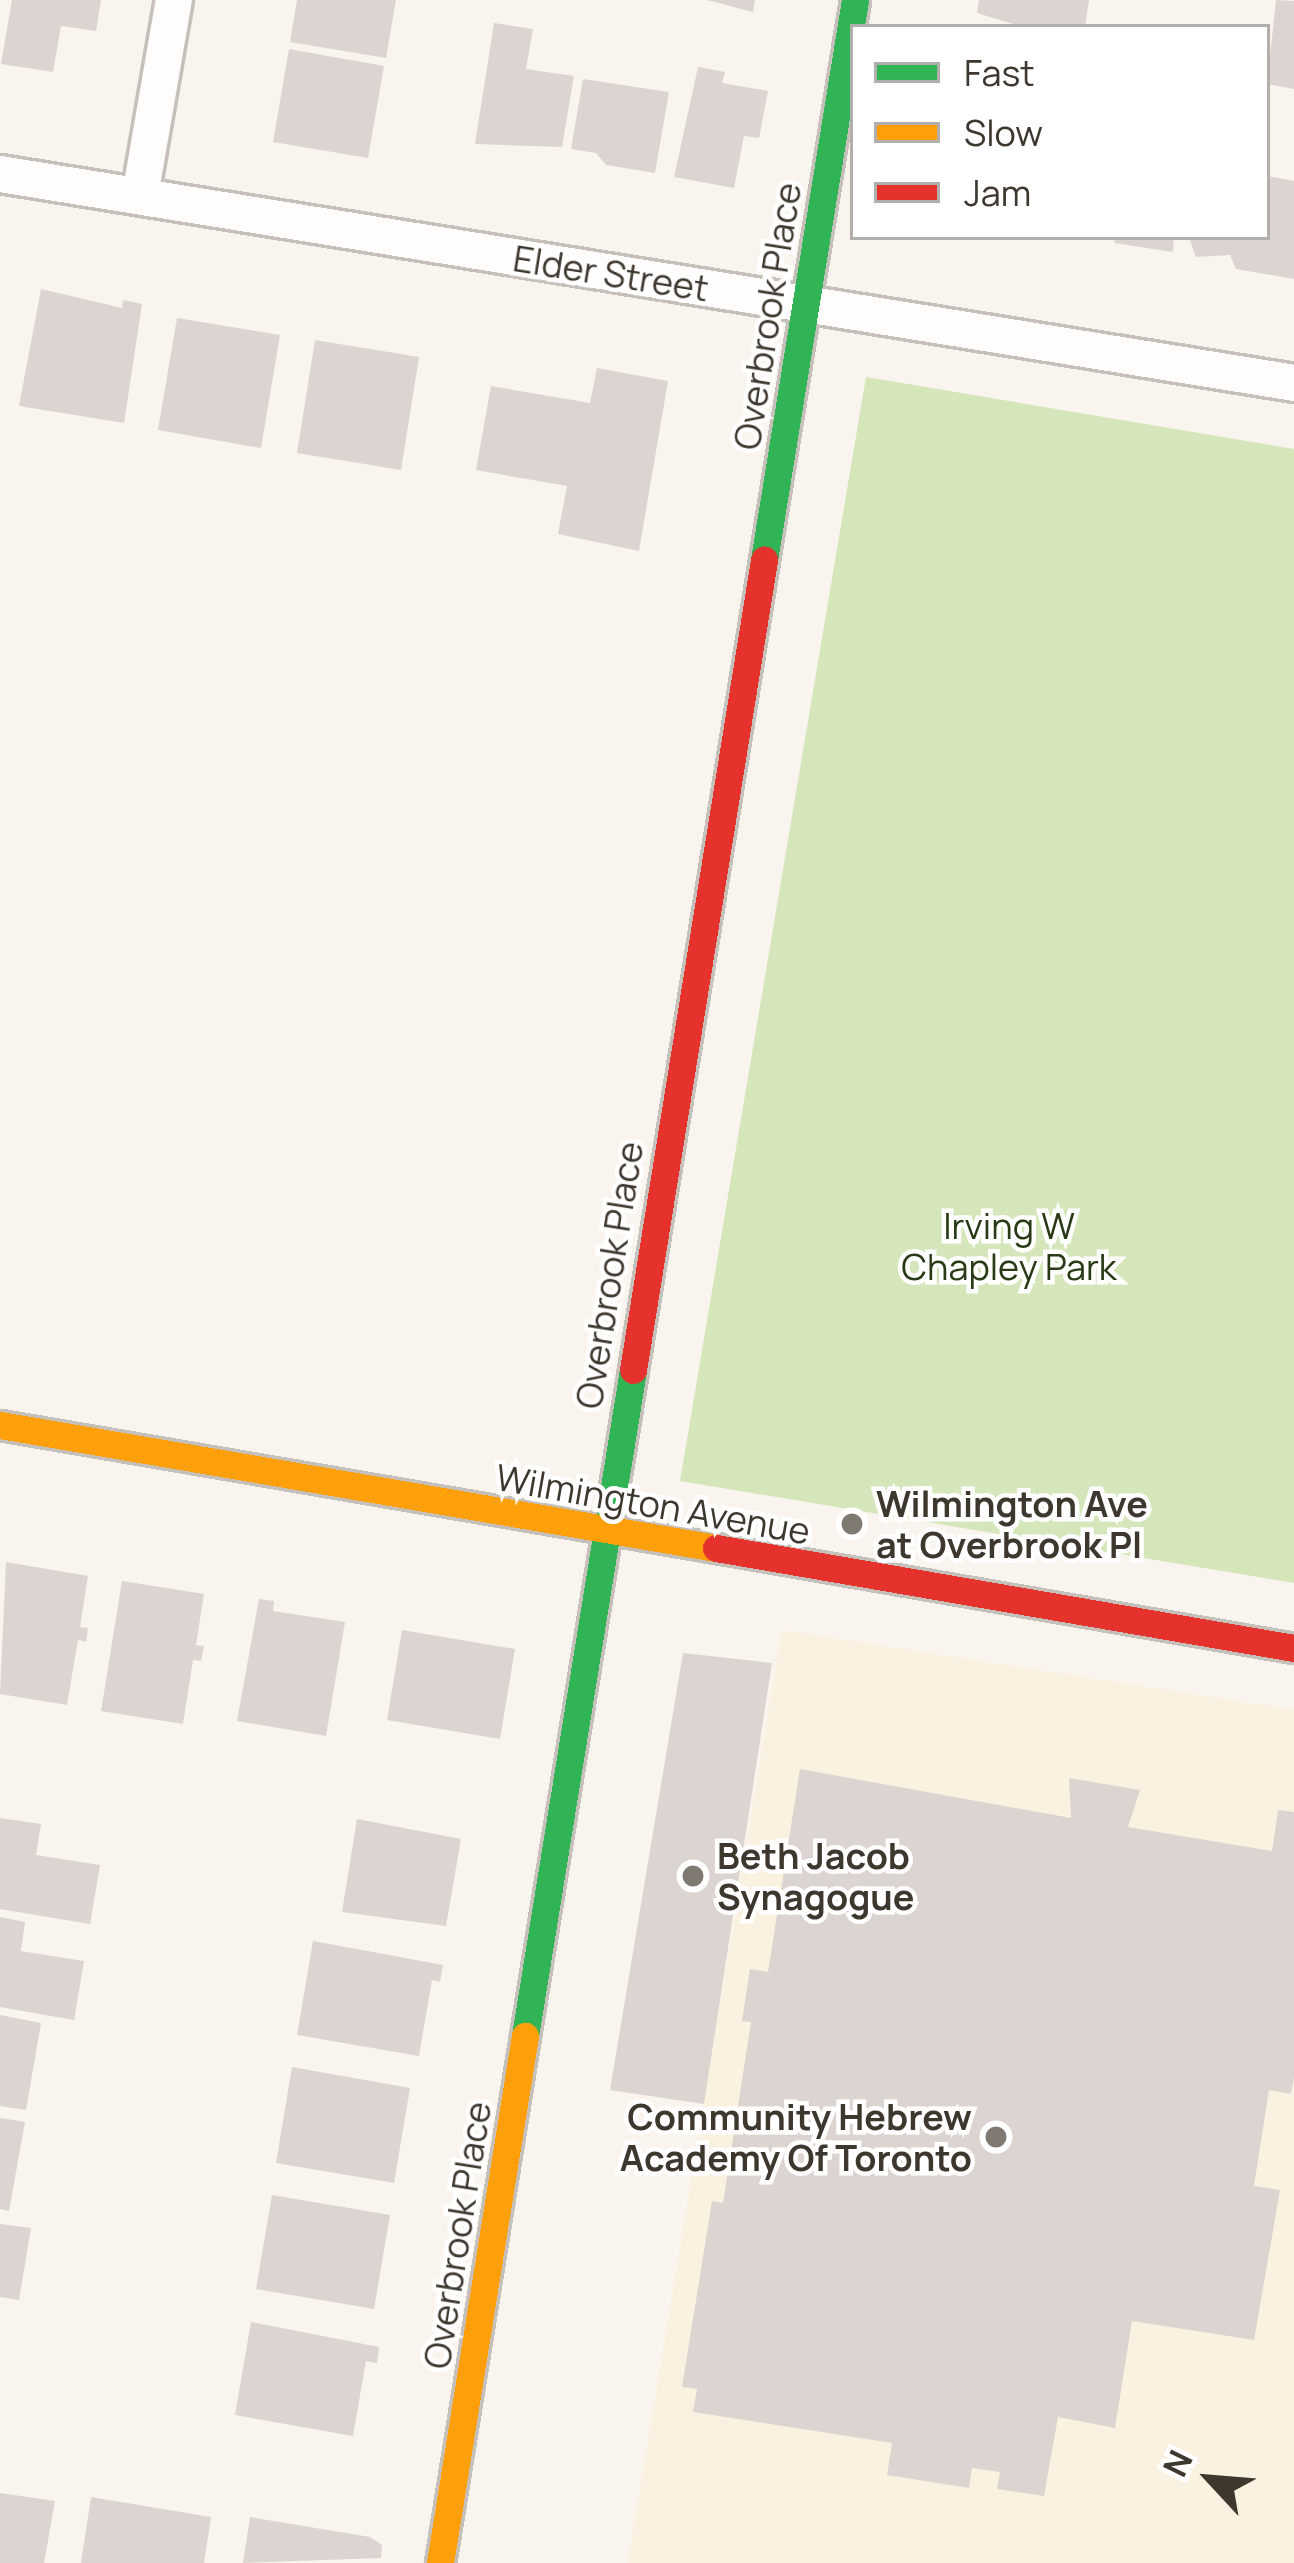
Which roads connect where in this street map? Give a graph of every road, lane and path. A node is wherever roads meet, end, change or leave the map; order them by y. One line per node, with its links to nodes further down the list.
1 (174, 0): 4 (street)
2 (850, 36): 5 (street, Overbrook Place)
3 (0, 174): 4 (street, Elder Street)
4 (140, 196): 5 (street, Elder Street)
5 (806, 304): 6 (street, Elder Street); 8 (street, Overbrook Place)
6 (1294, 383)
7 (0, 1425): 8 (street, Wilmington Avenue)
8 (603, 1533): 9 (street, Wilmington Avenue); 10 (street, Overbrook Place)
9 (1294, 1648)
10 (440, 2563)

